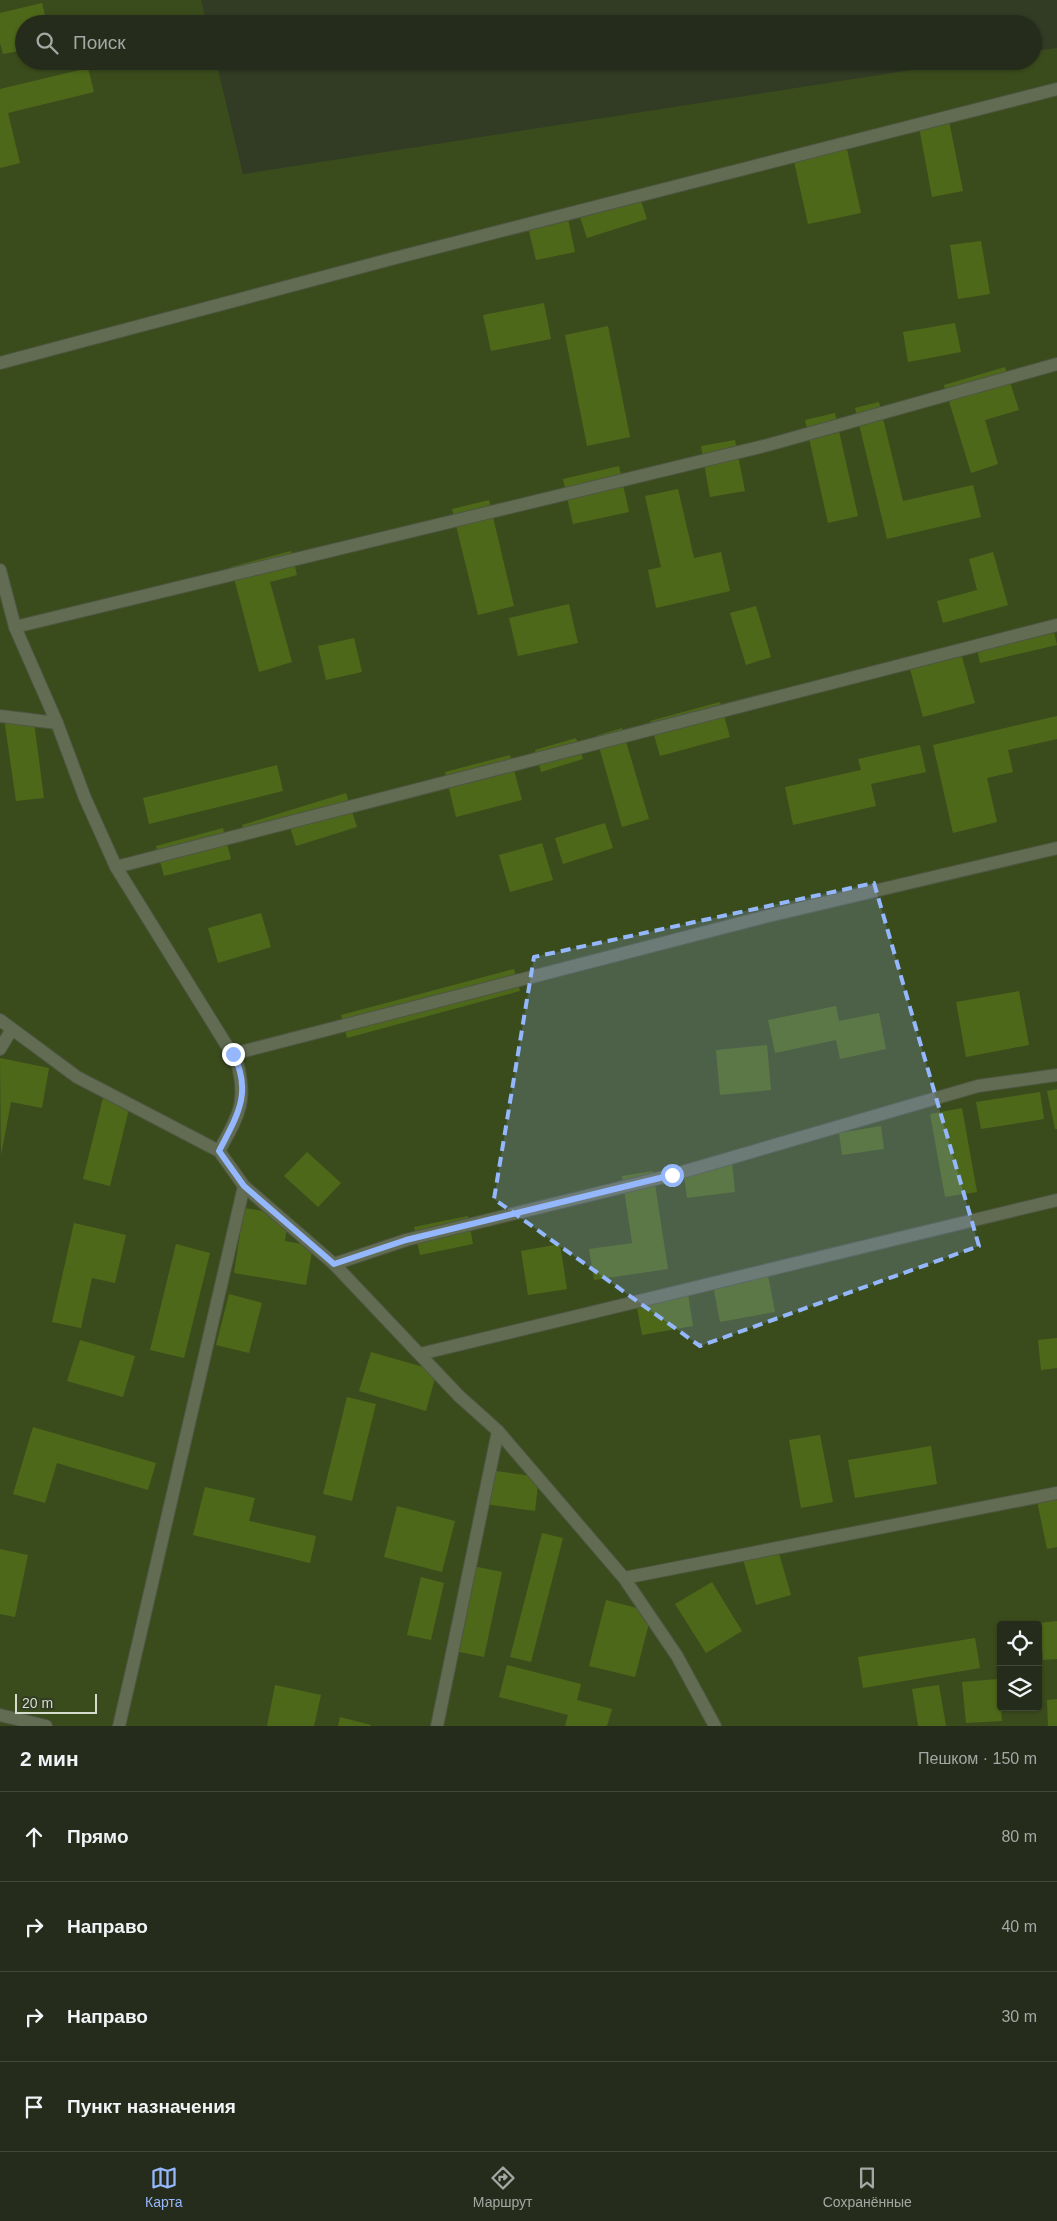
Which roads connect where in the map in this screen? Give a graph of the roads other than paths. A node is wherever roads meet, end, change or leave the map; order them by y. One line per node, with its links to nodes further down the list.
1 (1057, 89): 2 (street)
2 (0, 362)
3 (1057, 364): 6 (street)
4 (0, 570): 6 (street)
5 (1057, 625): 10 (street)
6 (15, 627): 8 (street)
7 (0, 716): 8 (street)
8 (57, 723): 10 (street)
9 (1057, 848): 14 (street)
10 (116, 867): 14 (street)
11 (0, 1020): 12 (street)
12 (12, 1029): 13 (street); 16 (street)
13 (0, 1049)
14 (233, 1054): 16 (street)
15 (1057, 1075): 19 (street)
16 (219, 1151): 17 (street)
17 (244, 1186): 19 (street); 26 (street)
18 (1057, 1200): 20 (street)
19 (334, 1264): 20 (street)
20 (420, 1354): 21 (street)
21 (498, 1431): 23 (street); 27 (street)
22 (1057, 1493): 23 (street)
23 (624, 1578): 28 (street)
24 (0, 1715): 25 (street)
25 (46, 1726)
26 (119, 1726)
27 (437, 1726)
28 (715, 1726)

